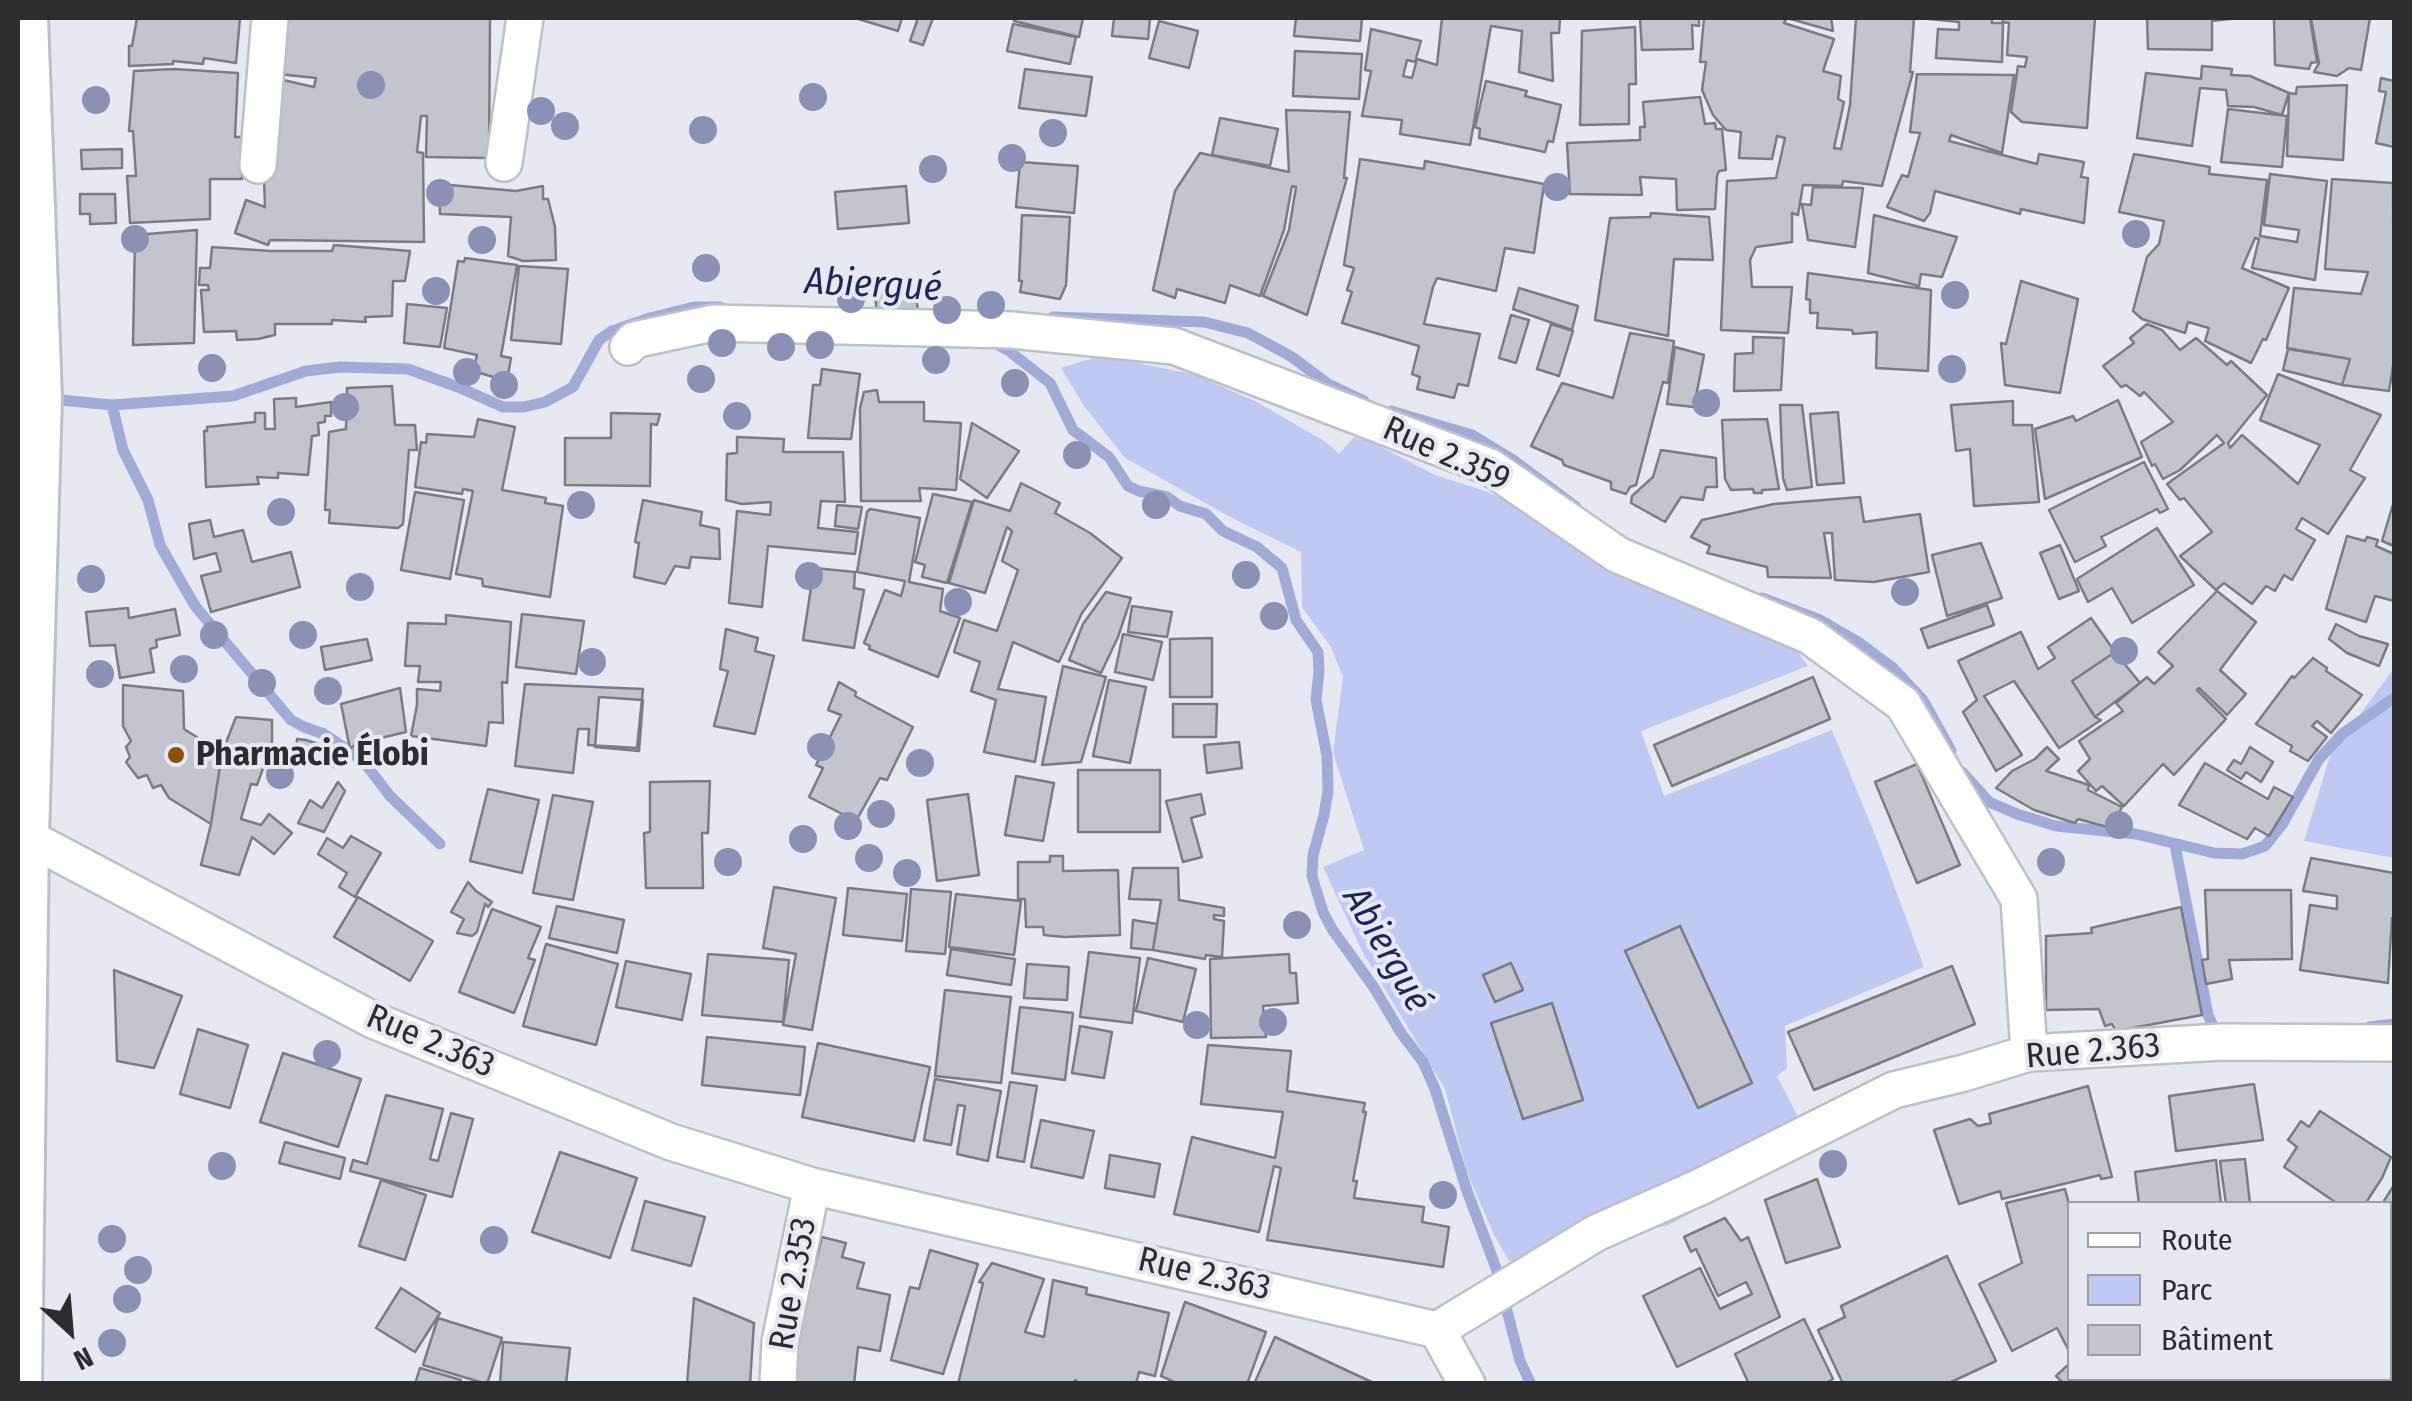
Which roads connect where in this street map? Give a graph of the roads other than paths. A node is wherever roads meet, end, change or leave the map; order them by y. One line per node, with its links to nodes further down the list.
1 (26, 18): 7 (street)
2 (270, 18): 5 (street)
3 (525, 18): 4 (street)
4 (504, 163)
5 (258, 165)
6 (628, 347): 9 (street, Rue 2.359)
7 (22, 836): 10 (street, Rue 2.363); 12 (street)
8 (2394, 1043): 9 (street, Rue 2.363)
9 (2029, 1053): 11 (street, Rue 2.363)
10 (812, 1186): 11 (street, Rue 2.363); 13 (street, Rue 2.353)
11 (1437, 1330): 14 (street)
12 (20, 1384)
13 (778, 1384)
14 (1468, 1384)

